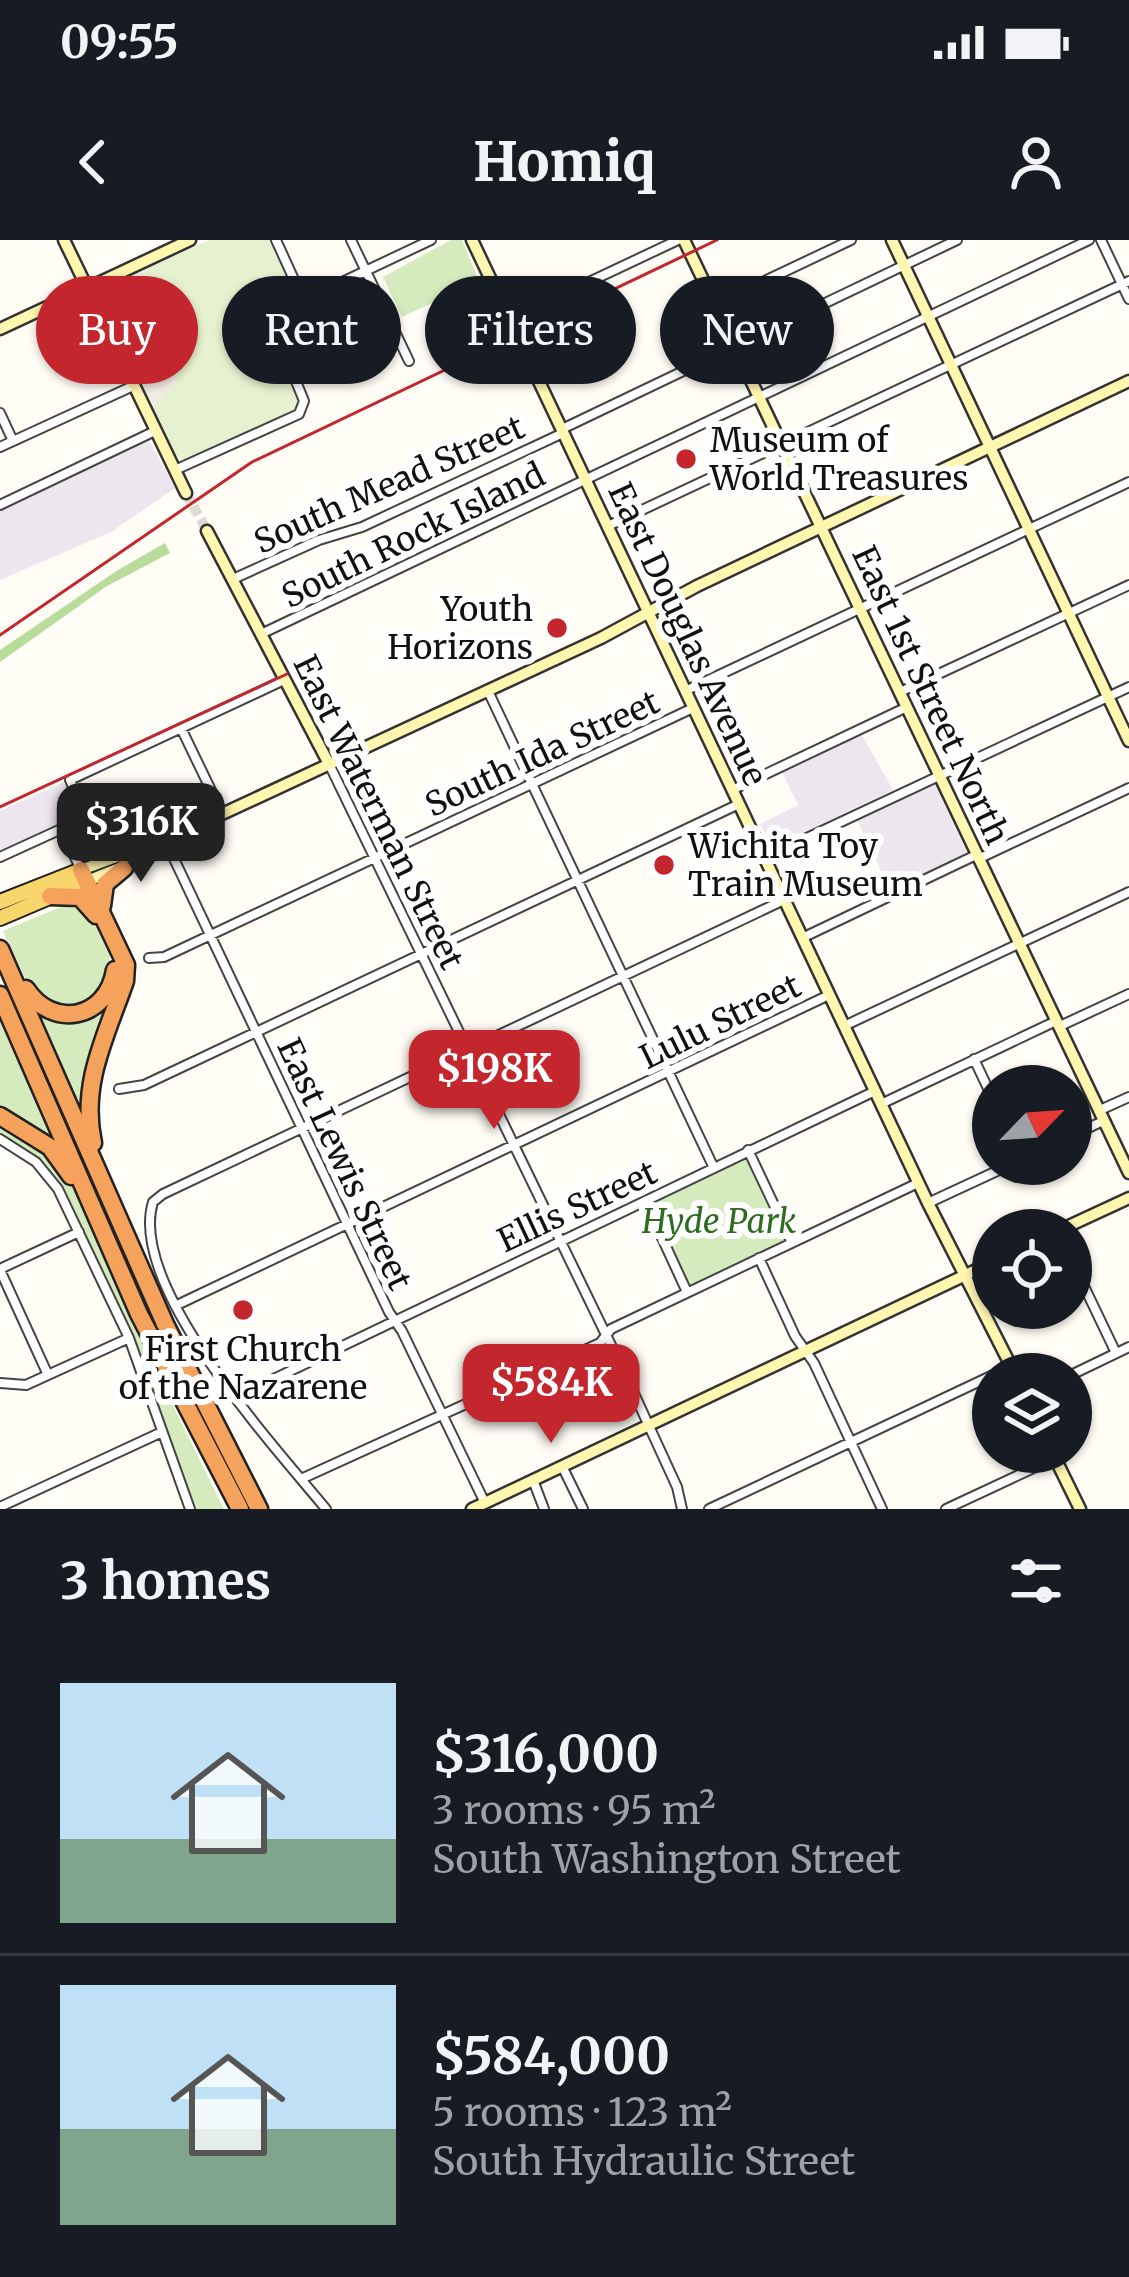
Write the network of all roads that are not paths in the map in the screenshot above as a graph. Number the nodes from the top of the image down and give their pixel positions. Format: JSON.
{"nodes":[{"id":1,"x":64,"y":240,"type":"edge"},
{"id":2,"x":190,"y":240,"type":"edge"},
{"id":3,"x":276,"y":240,"type":"edge"},
{"id":4,"x":351,"y":240,"type":"edge"},
{"id":5,"x":430,"y":240,"type":"edge"},
{"id":6,"x":472,"y":240,"type":"edge"},
{"id":7,"x":681,"y":240,"type":"edge"},
{"id":8,"x":851,"y":240,"type":"edge"},
{"id":9,"x":892,"y":240,"type":"edge"},
{"id":10,"x":957,"y":240,"type":"edge"},
{"id":11,"x":1089,"y":240,"type":"edge"},
{"id":12,"x":1101,"y":240,"type":"edge"},
{"id":13,"x":906,"y":268,"type":"junction"},
{"id":14,"x":365,"y":270,"type":"junction"},
{"id":15,"x":81,"y":276,"type":"edge"},
{"id":16,"x":113,"y":276,"type":"edge"},
{"id":17,"x":293,"y":276,"type":"edge"},
{"id":18,"x":353,"y":276,"type":"edge"},
{"id":19,"x":368,"y":276,"type":"edge"},
{"id":20,"x":604,"y":276,"type":"edge"},
{"id":21,"x":699,"y":276,"type":"edge"},
{"id":22,"x":775,"y":276,"type":"edge"},
{"id":23,"x":1126,"y":283,"type":"edge"},
{"id":24,"x":1129,"y":299,"type":"edge"},
{"id":25,"x":834,"y":302,"type":"edge"},
{"id":26,"x":36,"y":312,"type":"edge"},
{"id":27,"x":929,"y":316,"type":"junction"},
{"id":28,"x":0,"y":329,"type":"edge"},
{"id":29,"x":401,"y":345,"type":"edge"},
{"id":30,"x":409,"y":361,"type":"dead end"},
{"id":31,"x":952,"y":364,"type":"junction"},
{"id":32,"x":1129,"y":381,"type":"edge"},
{"id":33,"x":297,"y":384,"type":"edge"},
{"id":34,"x":660,"y":384,"type":"edge"},
{"id":35,"x":752,"y":384,"type":"edge"},
{"id":36,"x":133,"y":386,"type":"joint"},
{"id":37,"x":758,"y":396,"type":"junction"},
{"id":38,"x":0,"y":413,"type":"edge"},
{"id":39,"x":155,"y":431,"type":"junction"},
{"id":40,"x":563,"y":431,"type":"junction"},
{"id":41,"x":13,"y":441,"type":"junction"},
{"id":42,"x":781,"y":444,"type":"junction"},
{"id":43,"x":991,"y":446,"type":"junction"},
{"id":44,"x":0,"y":448,"type":"edge"},
{"id":45,"x":174,"y":470,"type":"junction"},
{"id":46,"x":585,"y":478,"type":"junction"},
{"id":47,"x":1129,"y":482,"type":"edge"},
{"id":48,"x":186,"y":493,"type":"tunnel mouth"},
{"id":49,"x":0,"y":505,"type":"edge"},
{"id":50,"x":608,"y":526,"type":"junction"},
{"id":51,"x":820,"y":527,"type":"junction"},
{"id":52,"x":1029,"y":530,"type":"junction"},
{"id":53,"x":207,"y":531,"type":"tunnel mouth"},
{"id":54,"x":233,"y":579,"type":"junction"},
{"id":55,"x":1129,"y":585,"type":"edge"},
{"id":56,"x":860,"y":608,"type":"junction"},
{"id":57,"x":648,"y":610,"type":"junction"},
{"id":58,"x":1069,"y":613,"type":"junction"},
{"id":59,"x":261,"y":634,"type":"junction"},
{"id":60,"x":284,"y":680,"type":"junction"},
{"id":61,"x":1129,"y":687,"type":"edge"},
{"id":62,"x":488,"y":691,"type":"junction"},
{"id":63,"x":685,"y":691,"type":"junction"},
{"id":64,"x":900,"y":692,"type":"junction"},
{"id":65,"x":1108,"y":697,"type":"junction"},
{"id":66,"x":907,"y":707,"type":"junction"},
{"id":67,"x":693,"y":708,"type":"junction"},
{"id":68,"x":181,"y":728,"type":"junction"},
{"id":69,"x":1129,"y":741,"type":"edge"},
{"id":70,"x":328,"y":764,"type":"junction"},
{"id":71,"x":938,"y":774,"type":"junction"},
{"id":72,"x":532,"y":784,"type":"junction"},
{"id":73,"x":1129,"y":788,"type":"edge"},
{"id":74,"x":732,"y":790,"type":"junction"},
{"id":75,"x":739,"y":805,"type":"junction"},
{"id":76,"x":222,"y":814,"type":"junction"},
{"id":77,"x":63,"y":831,"type":"junction"},
{"id":78,"x":166,"y":842,"type":"junction"},
{"id":79,"x":0,"y":856,"type":"edge"},
{"id":80,"x":764,"y":857,"type":"junction"},
{"id":81,"x":978,"y":857,"type":"junction"},
{"id":82,"x":373,"y":860,"type":"junction"},
{"id":83,"x":124,"y":868,"type":"junction"},
{"id":84,"x":84,"y":878,"type":"junction"},
{"id":85,"x":578,"y":881,"type":"junction"},
{"id":86,"x":1129,"y":892,"type":"edge"},
{"id":87,"x":50,"y":896,"type":"junction"},
{"id":88,"x":784,"y":900,"type":"junction"},
{"id":89,"x":0,"y":902,"type":"edge"},
{"id":90,"x":96,"y":915,"type":"junction"},
{"id":91,"x":0,"y":918,"type":"edge"},
{"id":92,"x":112,"y":930,"type":"junction"},
{"id":93,"x":211,"y":936,"type":"junction"},
{"id":94,"x":802,"y":938,"type":"junction"},
{"id":95,"x":1019,"y":944,"type":"junction"},
{"id":96,"x":0,"y":949,"type":"edge"},
{"id":97,"x":420,"y":957,"type":"junction"},
{"id":98,"x":149,"y":958,"type":"dead end"},
{"id":99,"x":623,"y":976,"type":"junction"},
{"id":100,"x":1129,"y":994,"type":"edge"},
{"id":101,"x":0,"y":995,"type":"edge"},
{"id":102,"x":830,"y":995,"type":"junction"},
{"id":103,"x":1057,"y":1024,"type":"junction"},
{"id":104,"x":844,"y":1027,"type":"junction"},
{"id":105,"x":256,"y":1034,"type":"junction"},
{"id":106,"x":467,"y":1052,"type":"junction"},
{"id":107,"x":974,"y":1060,"type":"junction"},
{"id":108,"x":976,"y":1065,"type":"edge"},
{"id":109,"x":668,"y":1072,"type":"junction"},
{"id":110,"x":119,"y":1089,"type":"dead end"},
{"id":111,"x":1129,"y":1097,"type":"edge"},
{"id":112,"x":878,"y":1098,"type":"junction"},
{"id":113,"x":0,"y":1116,"type":"edge"},
{"id":114,"x":1101,"y":1116,"type":"junction"},
{"id":115,"x":1092,"y":1122,"type":"edge"},
{"id":116,"x":302,"y":1129,"type":"junction"},
{"id":117,"x":1,"y":1143,"type":"edge"},
{"id":118,"x":514,"y":1147,"type":"junction"},
{"id":119,"x":748,"y":1150,"type":"junction"},
{"id":120,"x":713,"y":1166,"type":"junction"},
{"id":121,"x":1129,"y":1173,"type":"edge"},
{"id":122,"x":918,"y":1183,"type":"junction"},
{"id":123,"x":972,"y":1183,"type":"edge"},
{"id":124,"x":108,"y":1196,"type":"junction"},
{"id":125,"x":1129,"y":1198,"type":"edge"},
{"id":126,"x":645,"y":1202,"type":"junction"},
{"id":127,"x":928,"y":1203,"type":"junction"},
{"id":128,"x":1092,"y":1215,"type":"edge"},
{"id":129,"x":348,"y":1225,"type":"junction"},
{"id":130,"x":79,"y":1232,"type":"junction"},
{"id":131,"x":102,"y":1232,"type":"junction"},
{"id":132,"x":560,"y":1241,"type":"junction"},
{"id":133,"x":792,"y":1243,"type":"junction"},
{"id":134,"x":759,"y":1258,"type":"junction"},
{"id":135,"x":0,"y":1269,"type":"edge"},
{"id":136,"x":972,"y":1272,"type":"edge"},
{"id":137,"x":965,"y":1275,"type":"junction"},
{"id":138,"x":688,"y":1292,"type":"junction"},
{"id":139,"x":1092,"y":1303,"type":"edge"},
{"id":140,"x":177,"y":1305,"type":"junction"},
{"id":141,"x":394,"y":1320,"type":"junction"},
{"id":142,"x":607,"y":1336,"type":"junction"},
{"id":143,"x":129,"y":1338,"type":"junction"},
{"id":144,"x":1129,"y":1347,"type":"edge"},
{"id":145,"x":806,"y":1351,"type":"junction"},
{"id":146,"x":1004,"y":1353,"type":"edge"},
{"id":147,"x":1116,"y":1353,"type":"junction"},
{"id":148,"x":1092,"y":1365,"type":"edge"},
{"id":149,"x":48,"y":1375,"type":"junction"},
{"id":150,"x":0,"y":1383,"type":"edge"},
{"id":151,"x":194,"y":1384,"type":"junction"},
{"id":152,"x":972,"y":1384,"type":"edge"},
{"id":153,"x":236,"y":1397,"type":"junction"},
{"id":154,"x":443,"y":1415,"type":"junction"},
{"id":155,"x":649,"y":1425,"type":"junction"},
{"id":156,"x":162,"y":1432,"type":"junction"},
{"id":157,"x":850,"y":1442,"type":"junction"},
{"id":158,"x":562,"y":1466,"type":"junction"},
{"id":159,"x":1018,"y":1473,"type":"edge"},
{"id":160,"x":1063,"y":1473,"type":"edge"},
{"id":161,"x":301,"y":1478,"type":"junction"},
{"id":162,"x":532,"y":1480,"type":"junction"},
{"id":163,"x":485,"y":1503,"type":"junction"},
{"id":164,"x":0,"y":1507,"type":"edge"},
{"id":165,"x":190,"y":1509,"type":"edge"},
{"id":166,"x":235,"y":1509,"type":"edge"},
{"id":167,"x":259,"y":1509,"type":"edge"},
{"id":168,"x":269,"y":1509,"type":"edge"},
{"id":169,"x":326,"y":1509,"type":"edge"},
{"id":170,"x":472,"y":1509,"type":"edge"},
{"id":171,"x":544,"y":1509,"type":"edge"},
{"id":172,"x":583,"y":1509,"type":"edge"},
{"id":173,"x":682,"y":1509,"type":"edge"},
{"id":174,"x":709,"y":1509,"type":"edge"},
{"id":175,"x":883,"y":1509,"type":"edge"},
{"id":176,"x":946,"y":1509,"type":"edge"},
{"id":177,"x":1080,"y":1509,"type":"edge"}],
"edges":[{"from":1,"to":15,"type":"street"},
{"from":2,"to":16,"type":"street"},
{"from":3,"to":17,"type":"street"},
{"from":4,"to":14,"type":"street"},
{"from":5,"to":14,"type":"street"},
{"from":6,"to":40,"type":"street","name":"East Douglas Avenue"},
{"from":7,"to":20,"type":"street"},
{"from":7,"to":21,"type":"street","name":"East 1st Street North"},
{"from":8,"to":22,"type":"street"},
{"from":9,"to":13,"type":"street"},
{"from":10,"to":13,"type":"street","name":"South Mead Street"},
{"from":11,"to":27,"type":"street","name":"South Rock Island"},
{"from":12,"to":23,"type":"street"},
{"from":13,"to":25,"type":"street","name":"South Mead Street"},
{"from":13,"to":27,"type":"street"},
{"from":14,"to":18,"type":"street"},
{"from":14,"to":19,"type":"street"},
{"from":23,"to":24,"type":"street"},
{"from":23,"to":31,"type":"street"},
{"from":26,"to":28,"type":"street"},
{"from":27,"to":31,"type":"street"},
{"from":27,"to":37,"type":"street","name":"South Rock Island"},
{"from":29,"to":30,"type":"street"},
{"from":31,"to":42,"type":"street"},
{"from":31,"to":43,"type":"street"},
{"from":32,"to":43,"type":"street"},
{"from":33,"to":45,"type":"street"},
{"from":34,"to":40,"type":"street","name":"South Mead Street"},
{"from":35,"to":37,"type":"street","name":"East 1st Street North"},
{"from":36,"to":39,"type":"street"},
{"from":36,"to":41,"type":"street"},
{"from":37,"to":42,"type":"street","name":"East 1st Street North"},
{"from":37,"to":46,"type":"street","name":"South Rock Island"},
{"from":38,"to":41,"type":"street"},
{"from":39,"to":45,"type":"street"},
{"from":39,"to":49,"type":"street"},
{"from":40,"to":46,"type":"street","name":"East Douglas Avenue"},
{"from":40,"to":54,"type":"street","name":"South Mead Street"},
{"from":41,"to":44,"type":"street"},
{"from":42,"to":50,"type":"street"},
{"from":42,"to":51,"type":"street","name":"East 1st Street North"},
{"from":43,"to":51,"type":"street"},
{"from":43,"to":52,"type":"street"},
{"from":45,"to":48,"type":"street"},
{"from":46,"to":50,"type":"street","name":"East Douglas Avenue"},
{"from":46,"to":59,"type":"street","name":"South Rock Island"},
{"from":47,"to":52,"type":"street"},
{"from":50,"to":57,"type":"street","name":"East Douglas Avenue"},
{"from":51,"to":56,"type":"street","name":"East 1st Street North"},
{"from":51,"to":57,"type":"street"},
{"from":52,"to":56,"type":"street"},
{"from":52,"to":58,"type":"street"},
{"from":53,"to":54,"type":"street","name":"East Waterman Street"},
{"from":54,"to":59,"type":"street","name":"East Waterman Street"},
{"from":55,"to":58,"type":"street"},
{"from":56,"to":63,"type":"street"},
{"from":56,"to":64,"type":"street","name":"East 1st Street North"},
{"from":57,"to":62,"type":"street"},
{"from":57,"to":63,"type":"street","name":"East Douglas Avenue"},
{"from":58,"to":64,"type":"street"},
{"from":58,"to":65,"type":"street"},
{"from":59,"to":60,"type":"street","name":"East Waterman Street"},
{"from":60,"to":68,"type":"street"},
{"from":60,"to":70,"type":"street","name":"East Waterman Street"},
{"from":61,"to":65,"type":"street"},
{"from":62,"to":70,"type":"street"},
{"from":62,"to":72,"type":"street"},
{"from":63,"to":67,"type":"street","name":"East Douglas Avenue"},
{"from":64,"to":66,"type":"street","name":"East 1st Street North"},
{"from":65,"to":69,"type":"street"},
{"from":65,"to":71,"type":"street"},
{"from":66,"to":71,"type":"street","name":"East 1st Street North"},
{"from":66,"to":74,"type":"street"},
{"from":67,"to":72,"type":"street","name":"South Ida Street"},
{"from":67,"to":74,"type":"street","name":"East Douglas Avenue"},
{"from":68,"to":76,"type":"street"},
{"from":68,"to":77,"type":"street"},
{"from":70,"to":76,"type":"street"},
{"from":70,"to":82,"type":"street","name":"East Waterman Street"},
{"from":71,"to":80,"type":"street"},
{"from":71,"to":81,"type":"street","name":"East 1st Street North"},
{"from":72,"to":82,"type":"street","name":"South Ida Street"},
{"from":72,"to":85,"type":"street"},
{"from":73,"to":81,"type":"street"},
{"from":74,"to":75,"type":"street","name":"East Douglas Avenue"},
{"from":75,"to":80,"type":"street","name":"East Douglas Avenue"},
{"from":75,"to":85,"type":"street"},
{"from":76,"to":78,"type":"street"},
{"from":77,"to":79,"type":"street"},
{"from":77,"to":84,"type":"street"},
{"from":78,"to":83,"type":"street"},
{"from":78,"to":84,"type":"street"},
{"from":78,"to":93,"type":"street","name":"East Lewis Street"},
{"from":80,"to":88,"type":"street","name":"East Douglas Avenue"},
{"from":81,"to":94,"type":"street"},
{"from":81,"to":95,"type":"street","name":"East 1st Street North"},
{"from":82,"to":93,"type":"street","name":"South Ida Street"},
{"from":82,"to":97,"type":"street","name":"East Waterman Street"},
{"from":83,"to":84,"type":"street"},
{"from":83,"to":92,"type":"highway"},
{"from":84,"to":87,"type":"main road"},
{"from":84,"to":89,"type":"main road"},
{"from":84,"to":90,"type":"highway"},
{"from":84,"to":92,"type":"highway"},
{"from":85,"to":97,"type":"street"},
{"from":85,"to":99,"type":"street"},
{"from":86,"to":95,"type":"street"},
{"from":87,"to":90,"type":"highway"},
{"from":87,"to":91,"type":"main road"},
{"from":88,"to":94,"type":"street","name":"East Douglas Avenue"},
{"from":88,"to":99,"type":"street"},
{"from":90,"to":96,"type":"highway"},
{"from":92,"to":124,"type":"highway"},
{"from":93,"to":98,"type":"street","name":"South Ida Street"},
{"from":93,"to":105,"type":"street","name":"East Lewis Street"},
{"from":94,"to":102,"type":"street","name":"East Douglas Avenue"},
{"from":95,"to":103,"type":"street","name":"East 1st Street North"},
{"from":95,"to":104,"type":"street"},
{"from":96,"to":124,"type":"highway"},
{"from":97,"to":105,"type":"street"},
{"from":97,"to":106,"type":"street","name":"East Waterman Street"},
{"from":99,"to":106,"type":"street"},
{"from":99,"to":109,"type":"street"},
{"from":100,"to":103,"type":"street","name":"Ellis Street"},
{"from":101,"to":131,"type":"highway"},
{"from":102,"to":104,"type":"street","name":"East Douglas Avenue"},
{"from":102,"to":109,"type":"street","name":"Lulu Street"},
{"from":103,"to":107,"type":"street","name":"Ellis Street"},
{"from":103,"to":114,"type":"street","name":"East 1st Street North"},
{"from":104,"to":112,"type":"street","name":"East Douglas Avenue"},
{"from":105,"to":110,"type":"street"},
{"from":105,"to":116,"type":"street","name":"East Lewis Street"},
{"from":106,"to":116,"type":"street"},
{"from":106,"to":118,"type":"street","name":"East Waterman Street"},
{"from":107,"to":108,"type":"street"},
{"from":107,"to":112,"type":"street","name":"Ellis Street"},
{"from":109,"to":118,"type":"street","name":"Lulu Street"},
{"from":109,"to":120,"type":"street"},
{"from":111,"to":114,"type":"street"},
{"from":112,"to":119,"type":"street","name":"Ellis Street"},
{"from":112,"to":122,"type":"street","name":"East Douglas Avenue"},
{"from":113,"to":131,"type":"highway"},
{"from":114,"to":115,"type":"street"},
{"from":114,"to":121,"type":"street","name":"East 1st Street North"},
{"from":116,"to":129,"type":"street","name":"East Lewis Street"},
{"from":116,"to":140,"type":"street"},
{"from":117,"to":130,"type":"street"},
{"from":118,"to":129,"type":"street","name":"Lulu Street"},
{"from":118,"to":132,"type":"street","name":"East Waterman Street"},
{"from":119,"to":120,"type":"street","name":"Ellis Street"},
{"from":119,"to":133,"type":"street"},
{"from":120,"to":126,"type":"street","name":"Ellis Street"},
{"from":122,"to":127,"type":"street","name":"East Douglas Avenue"},
{"from":122,"to":133,"type":"street"},
{"from":123,"to":127,"type":"street"},
{"from":124,"to":151,"type":"highway"},
{"from":125,"to":128,"type":"street"},
{"from":126,"to":132,"type":"street","name":"Ellis Street"},
{"from":126,"to":138,"type":"street"},
{"from":127,"to":137,"type":"street","name":"East Douglas Avenue"},
{"from":129,"to":140,"type":"street","name":"Lulu Street"},
{"from":129,"to":141,"type":"street","name":"East Lewis Street"},
{"from":130,"to":135,"type":"street"},
{"from":130,"to":143,"type":"street"},
{"from":131,"to":166,"type":"highway"},
{"from":132,"to":141,"type":"street","name":"Ellis Street"},
{"from":132,"to":142,"type":"street","name":"East Waterman Street"},
{"from":133,"to":134,"type":"street"},
{"from":134,"to":138,"type":"street"},
{"from":134,"to":145,"type":"street"},
{"from":135,"to":149,"type":"street"},
{"from":136,"to":137,"type":"street"},
{"from":137,"to":145,"type":"street"},
{"from":137,"to":146,"type":"street","name":"East Douglas Avenue"},
{"from":138,"to":142,"type":"street"},
{"from":139,"to":147,"type":"street"},
{"from":140,"to":153,"type":"street"},
{"from":141,"to":153,"type":"street","name":"Ellis Street"},
{"from":141,"to":154,"type":"street","name":"East Lewis Street"},
{"from":142,"to":154,"type":"street"},
{"from":142,"to":155,"type":"street","name":"East Waterman Street"},
{"from":143,"to":149,"type":"street"},
{"from":143,"to":156,"type":"street"},
{"from":144,"to":147,"type":"street"},
{"from":145,"to":155,"type":"street"},
{"from":145,"to":157,"type":"street"},
{"from":147,"to":148,"type":"street"},
{"from":149,"to":150,"type":"street"},
{"from":151,"to":167,"type":"highway"},
{"from":151,"to":168,"type":"highway"},
{"from":152,"to":157,"type":"street"},
{"from":153,"to":161,"type":"street"},
{"from":154,"to":161,"type":"street"},
{"from":154,"to":163,"type":"street","name":"East Lewis Street"},
{"from":155,"to":158,"type":"street"},
{"from":155,"to":173,"type":"street","name":"East Waterman Street"},
{"from":156,"to":164,"type":"street"},
{"from":156,"to":165,"type":"street"},
{"from":157,"to":174,"type":"street"},
{"from":157,"to":175,"type":"street"},
{"from":158,"to":162,"type":"street"},
{"from":158,"to":172,"type":"street"},
{"from":159,"to":176,"type":"street"},
{"from":160,"to":177,"type":"street"},
{"from":161,"to":169,"type":"street"},
{"from":162,"to":163,"type":"street"},
{"from":162,"to":171,"type":"street"},
{"from":163,"to":170,"type":"street"}]}
